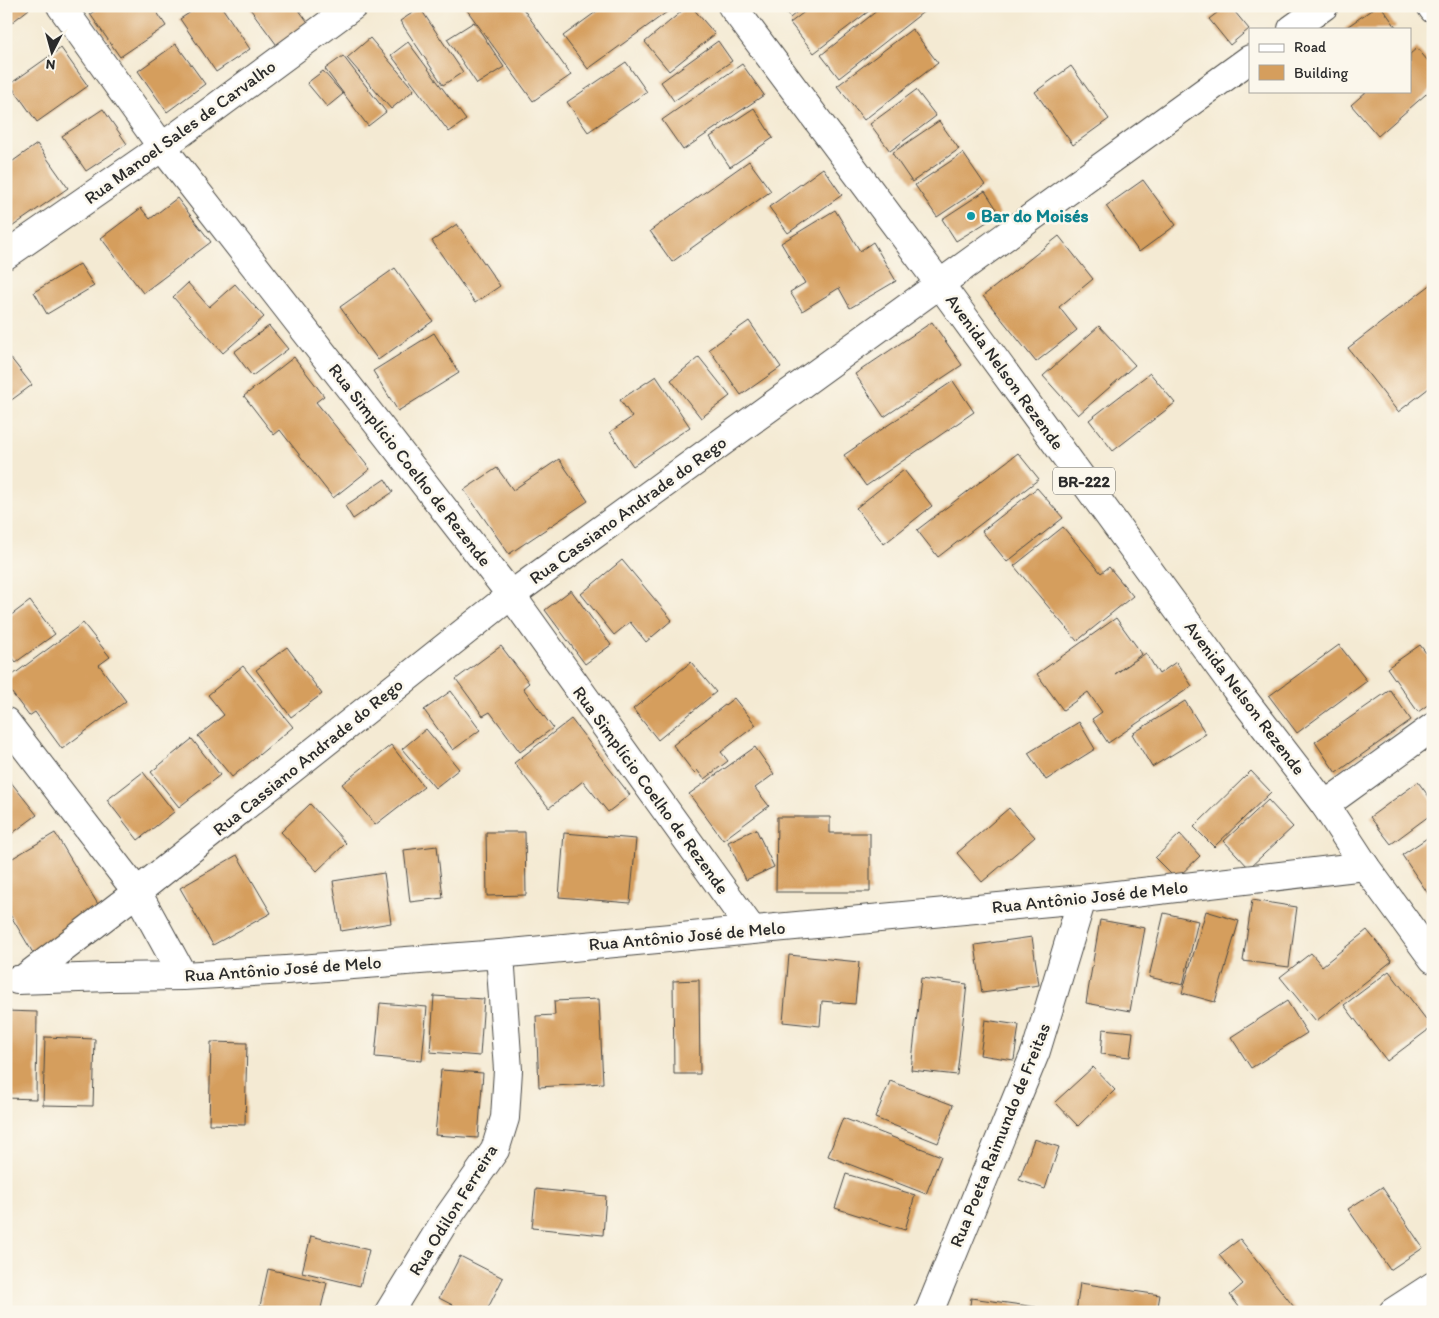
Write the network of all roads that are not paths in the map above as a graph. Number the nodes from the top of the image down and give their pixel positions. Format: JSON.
{"nodes":[{"id":1,"x":61,"y":6,"type":"edge"},
{"id":2,"x":353,"y":6,"type":"edge"},
{"id":3,"x":732,"y":6,"type":"edge"},
{"id":4,"x":1324,"y":6,"type":"edge"},
{"id":5,"x":1293,"y":28,"type":"edge"},
{"id":6,"x":1249,"y":60,"type":"edge"},
{"id":7,"x":162,"y":147,"type":"junction"},
{"id":8,"x":6,"y":255,"type":"edge"},
{"id":9,"x":939,"y":283,"type":"junction"},
{"id":10,"x":511,"y":595,"type":"junction"},
{"id":11,"x":6,"y":722,"type":"edge"},
{"id":12,"x":1433,"y":727,"type":"edge"},
{"id":13,"x":1325,"y":805,"type":"junction"},
{"id":14,"x":1365,"y":866,"type":"junction"},
{"id":15,"x":137,"y":892,"type":"junction"},
{"id":16,"x":1082,"y":899,"type":"junction"},
{"id":17,"x":752,"y":930,"type":"junction"},
{"id":18,"x":500,"y":954,"type":"junction"},
{"id":19,"x":1433,"y":959,"type":"edge"},
{"id":20,"x":183,"y":976,"type":"junction"},
{"id":21,"x":14,"y":980,"type":"edge"},
{"id":22,"x":1433,"y":1286,"type":"edge"},
{"id":23,"x":389,"y":1312,"type":"edge"},
{"id":24,"x":929,"y":1312,"type":"edge"},
{"id":25,"x":1393,"y":1312,"type":"edge"}],
"edges":[{"from":1,"to":7,"type":"street","name":"Rua Simplício Coelho de Rezende"},
{"from":2,"to":7,"type":"street","name":"Rua Manoel Sales de Carvalho"},
{"from":3,"to":9,"type":"street","name":"Avenida Nelson Rezende","number":"BR-222"},
{"from":4,"to":5,"type":"street"},
{"from":6,"to":9,"type":"street","name":"Rua Cassiano Andrade do Rego"},
{"from":7,"to":8,"type":"street","name":"Rua Manoel Sales de Carvalho"},
{"from":7,"to":10,"type":"street","name":"Rua Simplício Coelho de Rezende"},
{"from":9,"to":10,"type":"street","name":"Rua Cassiano Andrade do Rego"},
{"from":9,"to":13,"type":"street","name":"Avenida Nelson Rezende","number":"BR-222"},
{"from":10,"to":15,"type":"street","name":"Rua Cassiano Andrade do Rego"},
{"from":10,"to":17,"type":"street","name":"Rua Simplício Coelho de Rezende"},
{"from":11,"to":15,"type":"street"},
{"from":12,"to":13,"type":"street"},
{"from":13,"to":14,"type":"street","name":"Avenida Nelson Rezende","number":"BR-222"},
{"from":14,"to":16,"type":"street","name":"Rua Antônio José de Melo"},
{"from":14,"to":19,"type":"street","name":"Avenida Nelson Rezende","number":"BR-222"},
{"from":15,"to":20,"type":"street"},
{"from":15,"to":21,"type":"street","name":"Rua Cassiano Andrade do Rego"},
{"from":16,"to":17,"type":"street","name":"Rua Antônio José de Melo"},
{"from":16,"to":24,"type":"street","name":"Rua Poeta Raimundo de Freitas"},
{"from":17,"to":18,"type":"street","name":"Rua Antônio José de Melo"},
{"from":18,"to":20,"type":"street","name":"Rua Antônio José de Melo"},
{"from":18,"to":23,"type":"street","name":"Rua Odilon Ferreira"},
{"from":20,"to":21,"type":"street","name":"Rua Antônio José de Melo"},
{"from":22,"to":25,"type":"street"}]}
